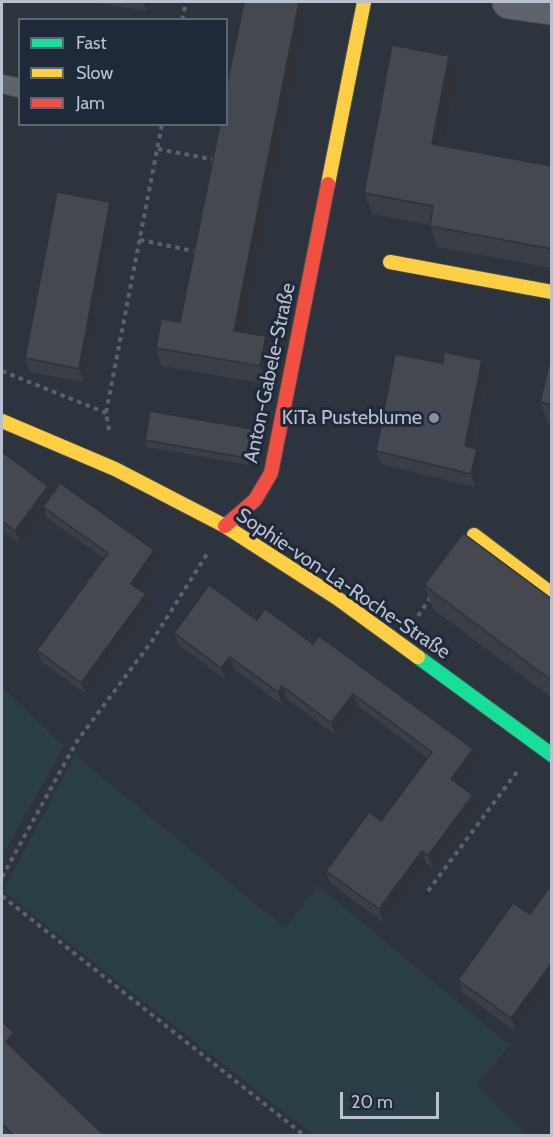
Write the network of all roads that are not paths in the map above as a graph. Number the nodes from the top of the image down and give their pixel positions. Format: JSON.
{"nodes":[{"id":1,"x":364,"y":2,"type":"edge"},
{"id":2,"x":509,"y":2,"type":"edge"},
{"id":3,"x":552,"y":8,"type":"edge"},
{"id":4,"x":2,"y":84,"type":"edge"},
{"id":5,"x":18,"y":88,"type":"edge"},
{"id":6,"x":390,"y":262,"type":"dead end"},
{"id":7,"x":552,"y":292,"type":"edge"},
{"id":8,"x":2,"y":421,"type":"edge"},
{"id":9,"x":225,"y":526,"type":"junction"},
{"id":10,"x":474,"y":535,"type":"dead end"},
{"id":11,"x":552,"y":594,"type":"edge"},
{"id":12,"x":552,"y":755,"type":"edge"}],
"edges":[{"from":1,"to":9,"type":"street","name":"Anton-Gabele-Straße"},
{"from":2,"to":3,"type":"street"},
{"from":4,"to":5,"type":"lane"},
{"from":6,"to":7,"type":"street"},
{"from":8,"to":9,"type":"street","name":"Sophie-von-La-Roche-Straße"},
{"from":9,"to":12,"type":"street","name":"Sophie-von-La-Roche-Straße"},
{"from":10,"to":11,"type":"street"}]}
